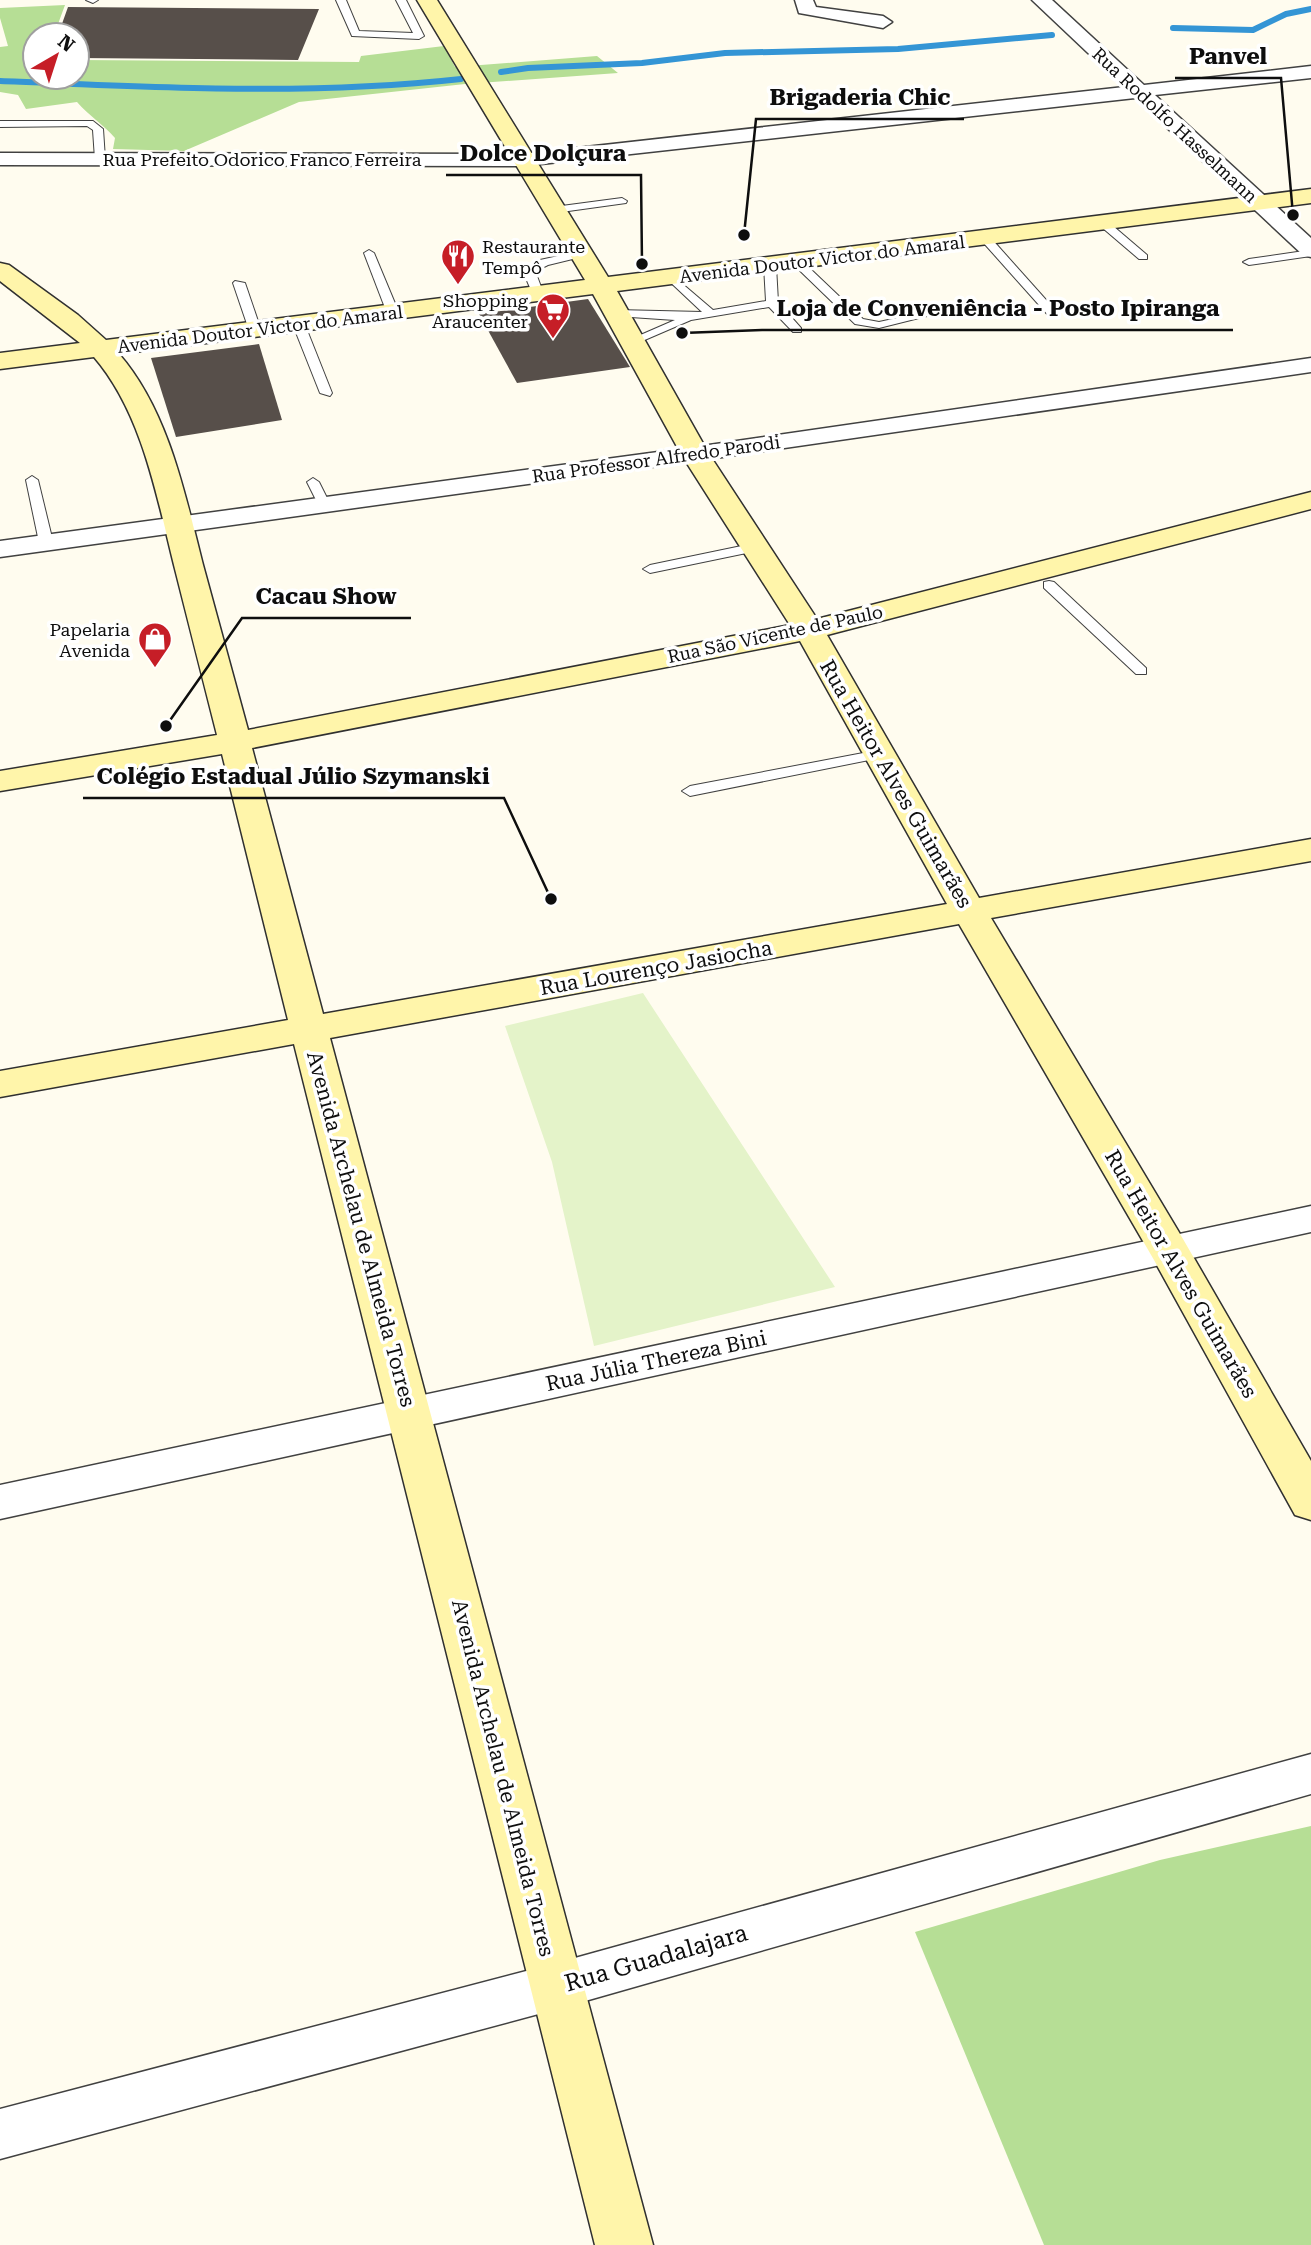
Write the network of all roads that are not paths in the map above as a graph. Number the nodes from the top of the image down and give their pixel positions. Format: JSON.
{"nodes":[{"id":1,"x":341,"y":0,"type":"edge"},
{"id":2,"x":401,"y":0,"type":"edge"},
{"id":3,"x":427,"y":0,"type":"edge"},
{"id":4,"x":804,"y":0,"type":"edge"},
{"id":5,"x":1041,"y":0,"type":"edge"},
{"id":6,"x":883,"y":22,"type":"dead end"},
{"id":7,"x":1311,"y":72,"type":"edge"},
{"id":8,"x":1138,"y":92,"type":"junction"},
{"id":9,"x":0,"y":124,"type":"edge"},
{"id":10,"x":0,"y":159,"type":"edge"},
{"id":11,"x":100,"y":159,"type":"junction"},
{"id":12,"x":523,"y":160,"type":"junction"},
{"id":13,"x":1311,"y":196,"type":"edge"},
{"id":14,"x":622,"y":201,"type":"dead end"},
{"id":15,"x":1258,"y":202,"type":"junction"},
{"id":16,"x":554,"y":209,"type":"junction"},
{"id":17,"x":1102,"y":222,"type":"junction"},
{"id":18,"x":985,"y":237,"type":"junction"},
{"id":19,"x":1311,"y":251,"type":"edge"},
{"id":20,"x":369,"y":253,"type":"dead end"},
{"id":21,"x":582,"y":254,"type":"junction"},
{"id":22,"x":1143,"y":257,"type":"dead end"},
{"id":23,"x":797,"y":262,"type":"junction"},
{"id":24,"x":1249,"y":262,"type":"dead end"},
{"id":25,"x":770,"y":265,"type":"junction"},
{"id":26,"x":0,"y":270,"type":"edge"},
{"id":27,"x":672,"y":278,"type":"junction"},
{"id":28,"x":239,"y":283,"type":"dead end"},
{"id":29,"x":538,"y":295,"type":"junction"},
{"id":30,"x":609,"y":300,"type":"junction"},
{"id":31,"x":772,"y":303,"type":"junction"},
{"id":32,"x":393,"y":313,"type":"junction"},
{"id":33,"x":1052,"y":313,"type":"dead end"},
{"id":34,"x":711,"y":314,"type":"junction"},
{"id":35,"x":925,"y":316,"type":"dead end"},
{"id":36,"x":689,"y":317,"type":"junction"},
{"id":37,"x":299,"y":325,"type":"junction"},
{"id":38,"x":255,"y":330,"type":"junction"},
{"id":39,"x":797,"y":330,"type":"dead end"},
{"id":40,"x":633,"y":342,"type":"junction"},
{"id":41,"x":101,"y":349,"type":"junction"},
{"id":42,"x":0,"y":361,"type":"edge"},
{"id":43,"x":1311,"y":365,"type":"edge"},
{"id":44,"x":326,"y":394,"type":"dead end"},
{"id":45,"x":695,"y":454,"type":"junction"},
{"id":46,"x":32,"y":480,"type":"dead end"},
{"id":47,"x":1311,"y":500,"type":"edge"},
{"id":48,"x":1311,"y":517,"type":"edge"},
{"id":49,"x":178,"y":523,"type":"junction"},
{"id":50,"x":46,"y":542,"type":"junction"},
{"id":51,"x":756,"y":547,"type":"junction"},
{"id":52,"x":0,"y":549,"type":"edge"},
{"id":53,"x":650,"y":569,"type":"dead end"},
{"id":54,"x":1049,"y":585,"type":"junction"},
{"id":55,"x":813,"y":638,"type":"junction"},
{"id":56,"x":1142,"y":671,"type":"dead end"},
{"id":57,"x":236,"y":751,"type":"junction"},
{"id":58,"x":879,"y":754,"type":"junction"},
{"id":59,"x":0,"y":781,"type":"edge"},
{"id":60,"x":690,"y":791,"type":"dead end"},
{"id":61,"x":0,"y":797,"type":"edge"},
{"id":62,"x":1311,"y":850,"type":"edge"},
{"id":63,"x":970,"y":913,"type":"junction"},
{"id":64,"x":310,"y":1029,"type":"junction"},
{"id":65,"x":0,"y":1084,"type":"edge"},
{"id":66,"x":1311,"y":1219,"type":"edge"},
{"id":67,"x":1169,"y":1250,"type":"junction"},
{"id":68,"x":409,"y":1414,"type":"junction"},
{"id":69,"x":0,"y":1502,"type":"edge"},
{"id":70,"x":1311,"y":1502,"type":"edge"},
{"id":71,"x":1311,"y":1774,"type":"edge"},
{"id":72,"x":557,"y":1986,"type":"junction"},
{"id":73,"x":0,"y":2134,"type":"edge"},
{"id":74,"x":624,"y":2245,"type":"edge"}],
"edges":[{"from":1,"to":2,"type":"lane"},
{"from":3,"to":12,"type":"street","name":"Rua Heitor Alves Guimarães"},
{"from":4,"to":6,"type":"street"},
{"from":5,"to":8,"type":"street","name":"Rua Rodolfo Hasselmann"},
{"from":7,"to":8,"type":"street","name":"Rua Prefeito Odorico Franco Ferreira"},
{"from":8,"to":12,"type":"street","name":"Rua Prefeito Odorico Franco Ferreira"},
{"from":8,"to":15,"type":"street","name":"Rua Rodolfo Hasselmann"},
{"from":9,"to":11,"type":"lane"},
{"from":10,"to":11,"type":"street","name":"Rua Prefeito Odorico Franco Ferreira"},
{"from":11,"to":12,"type":"street","name":"Rua Prefeito Odorico Franco Ferreira"},
{"from":12,"to":16,"type":"street","name":"Rua Heitor Alves Guimarães"},
{"from":13,"to":15,"type":"street","name":"Avenida Doutor Victor do Amaral"},
{"from":14,"to":16,"type":"lane"},
{"from":15,"to":17,"type":"street","name":"Avenida Doutor Victor do Amaral"},
{"from":15,"to":19,"type":"street","name":"Rua Rodolfo Hasselmann"},
{"from":16,"to":21,"type":"street","name":"Rua Heitor Alves Guimarães"},
{"from":17,"to":18,"type":"street","name":"Avenida Doutor Victor do Amaral"},
{"from":17,"to":22,"type":"lane"},
{"from":18,"to":23,"type":"street","name":"Avenida Doutor Victor do Amaral"},
{"from":18,"to":33,"type":"lane"},
{"from":19,"to":24,"type":"lane"},
{"from":20,"to":32,"type":"lane"},
{"from":21,"to":29,"type":"lane"},
{"from":21,"to":30,"type":"street","name":"Rua Heitor Alves Guimarães"},
{"from":23,"to":25,"type":"street","name":"Avenida Doutor Victor do Amaral"},
{"from":23,"to":35,"type":"lane"},
{"from":25,"to":27,"type":"street","name":"Avenida Doutor Victor do Amaral"},
{"from":25,"to":31,"type":"lane"},
{"from":26,"to":41,"type":"street","name":"Avenida Archelau de Almeida Torres"},
{"from":27,"to":30,"type":"street","name":"Avenida Doutor Victor do Amaral"},
{"from":27,"to":34,"type":"lane"},
{"from":28,"to":38,"type":"lane"},
{"from":29,"to":30,"type":"street","name":"Avenida Doutor Victor do Amaral"},
{"from":29,"to":32,"type":"street","name":"Avenida Doutor Victor do Amaral"},
{"from":30,"to":36,"type":"lane"},
{"from":30,"to":40,"type":"street","name":"Rua Heitor Alves Guimarães"},
{"from":31,"to":34,"type":"lane"},
{"from":31,"to":39,"type":"lane"},
{"from":32,"to":37,"type":"street","name":"Avenida Doutor Victor do Amaral"},
{"from":34,"to":36,"type":"lane"},
{"from":36,"to":40,"type":"lane"},
{"from":37,"to":38,"type":"street","name":"Avenida Doutor Victor do Amaral"},
{"from":37,"to":44,"type":"lane"},
{"from":38,"to":41,"type":"street","name":"Avenida Doutor Victor do Amaral"},
{"from":40,"to":45,"type":"street","name":"Rua Heitor Alves Guimarães"},
{"from":41,"to":42,"type":"street","name":"Avenida Doutor Victor do Amaral"},
{"from":41,"to":49,"type":"street","name":"Avenida Archelau de Almeida Torres"},
{"from":43,"to":45,"type":"street","name":"Rua Professor Alfredo Parodi"},
{"from":45,"to":49,"type":"street","name":"Rua Professor Alfredo Parodi"},
{"from":45,"to":51,"type":"street","name":"Rua Heitor Alves Guimarães"},
{"from":46,"to":50,"type":"lane"},
{"from":47,"to":55,"type":"street","name":"Rua São Vicente de Paulo"},
{"from":48,"to":54,"type":"street","name":"Rua São Vicente de Paulo"},
{"from":49,"to":50,"type":"street","name":"Rua Professor Alfredo Parodi"},
{"from":49,"to":57,"type":"street","name":"Avenida Archelau de Almeida Torres"},
{"from":50,"to":52,"type":"street","name":"Rua Professor Alfredo Parodi"},
{"from":51,"to":53,"type":"lane"},
{"from":51,"to":55,"type":"street","name":"Rua Heitor Alves Guimarães"},
{"from":54,"to":55,"type":"street","name":"Rua São Vicente de Paulo"},
{"from":54,"to":56,"type":"lane"},
{"from":55,"to":57,"type":"street","name":"Rua São Vicente de Paulo"},
{"from":55,"to":58,"type":"street","name":"Rua Heitor Alves Guimarães"},
{"from":57,"to":59,"type":"street"},
{"from":57,"to":61,"type":"street"},
{"from":57,"to":64,"type":"street","name":"Avenida Archelau de Almeida Torres"},
{"from":58,"to":60,"type":"lane"},
{"from":58,"to":63,"type":"street","name":"Rua Heitor Alves Guimarães"},
{"from":62,"to":63,"type":"street","name":"Rua Lourenço Jasiocha"},
{"from":63,"to":64,"type":"street","name":"Rua Lourenço Jasiocha"},
{"from":63,"to":67,"type":"street","name":"Rua Heitor Alves Guimarães"},
{"from":64,"to":65,"type":"street","name":"Rua Lourenço Jasiocha"},
{"from":64,"to":68,"type":"street","name":"Avenida Archelau de Almeida Torres"},
{"from":66,"to":67,"type":"street","name":"Rua Júlia Thereza Bini"},
{"from":67,"to":68,"type":"street","name":"Rua Júlia Thereza Bini"},
{"from":67,"to":70,"type":"street","name":"Rua Heitor Alves Guimarães"},
{"from":68,"to":69,"type":"street","name":"Rua Júlia Thereza Bini"},
{"from":68,"to":72,"type":"street","name":"Avenida Archelau de Almeida Torres"},
{"from":71,"to":72,"type":"street","name":"Rua Guadalajara"},
{"from":72,"to":73,"type":"street","name":"Rua Guadalajara"},
{"from":72,"to":74,"type":"street","name":"Avenida Archelau de Almeida Torres"}]}
